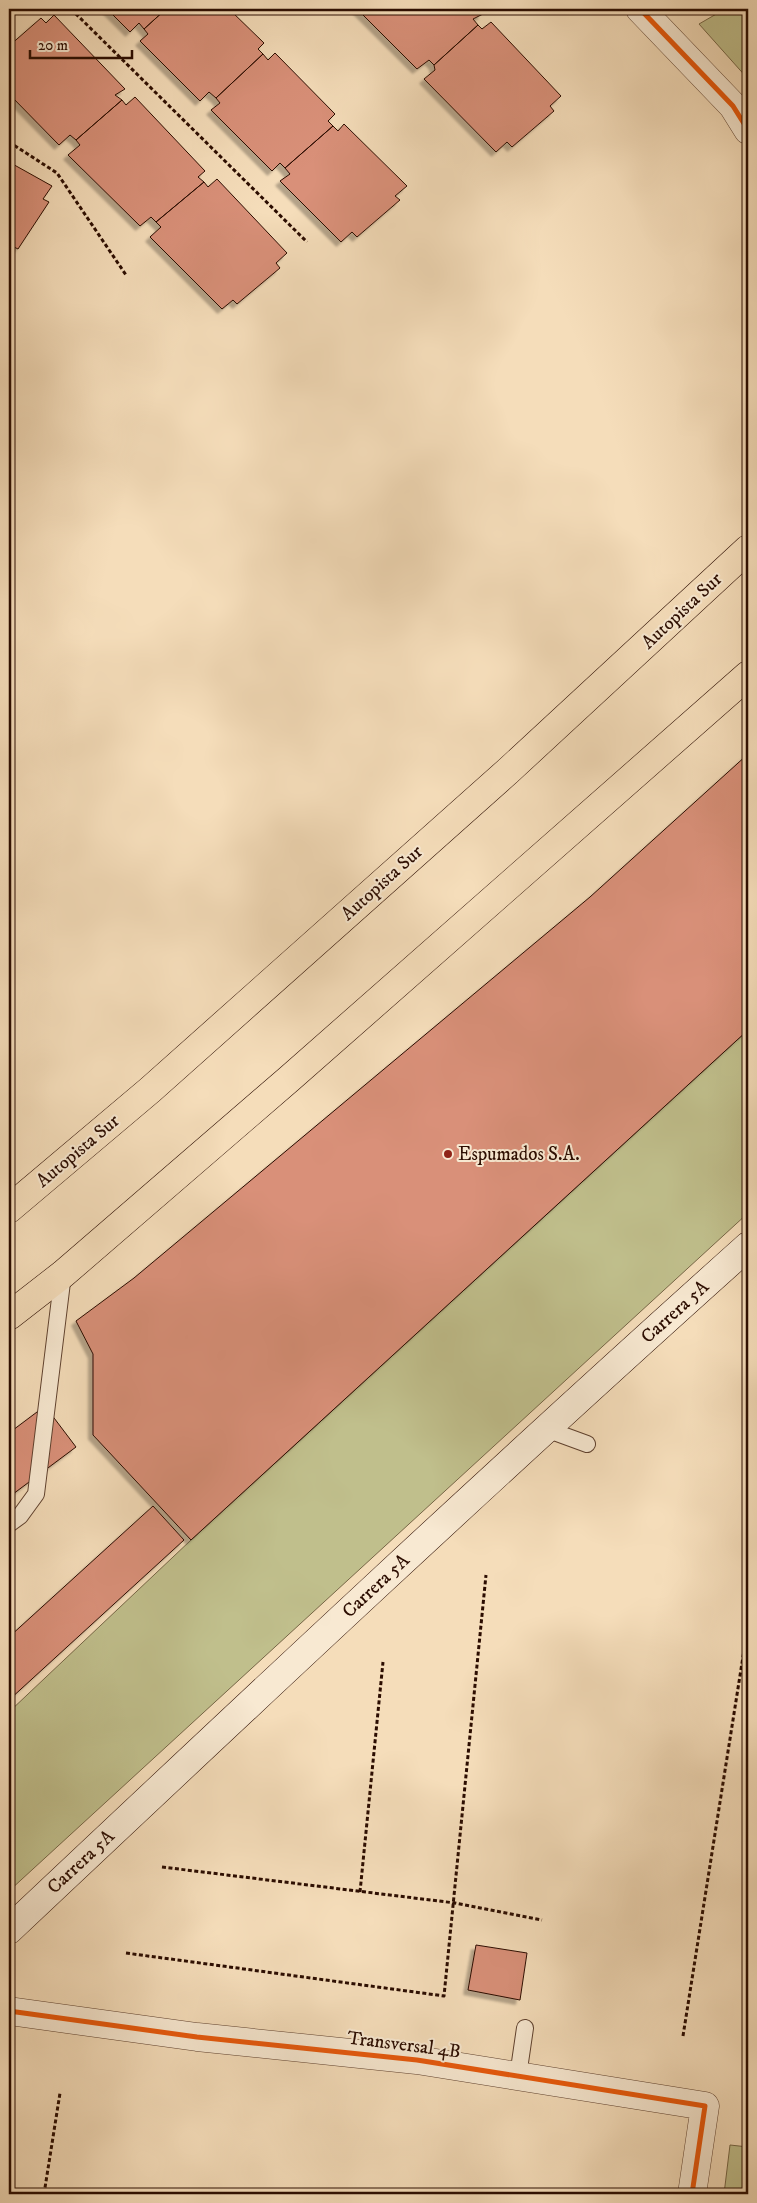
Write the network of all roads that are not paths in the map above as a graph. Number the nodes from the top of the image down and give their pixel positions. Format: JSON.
{"nodes":[{"id":1,"x":640,"y":9,"type":"edge"},
{"id":2,"x":748,"y":130,"type":"edge"},
{"id":3,"x":748,"y":549,"type":"edge"},
{"id":4,"x":748,"y":675,"type":"edge"},
{"id":5,"x":9,"y":1209,"type":"edge"},
{"id":6,"x":748,"y":1246,"type":"edge"},
{"id":7,"x":64,"y":1274,"type":"junction"},
{"id":8,"x":9,"y":1316,"type":"edge"},
{"id":9,"x":546,"y":1429,"type":"junction"},
{"id":10,"x":587,"y":1444,"type":"dead end"},
{"id":11,"x":9,"y":1524,"type":"edge"},
{"id":12,"x":9,"y":1930,"type":"edge"},
{"id":13,"x":9,"y":2010,"type":"edge"},
{"id":14,"x":526,"y":2028,"type":"dead end"},
{"id":15,"x":518,"y":2076,"type":"junction"},
{"id":16,"x":692,"y":2194,"type":"edge"}],
"edges":[{"from":1,"to":2,"type":"main road"},
{"from":3,"to":5,"type":"highway","name":"Autopista Sur"},
{"from":4,"to":7,"type":"highway"},
{"from":6,"to":9,"type":"main road","name":"Carrera 5A"},
{"from":7,"to":8,"type":"highway"},
{"from":7,"to":11,"type":"lane"},
{"from":9,"to":10,"type":"lane"},
{"from":9,"to":12,"type":"main road","name":"Carrera 5A"},
{"from":13,"to":15,"type":"main road","name":"Transversal 4B"},
{"from":14,"to":15,"type":"lane"},
{"from":15,"to":16,"type":"main road","name":"Transversal 4B"}]}
